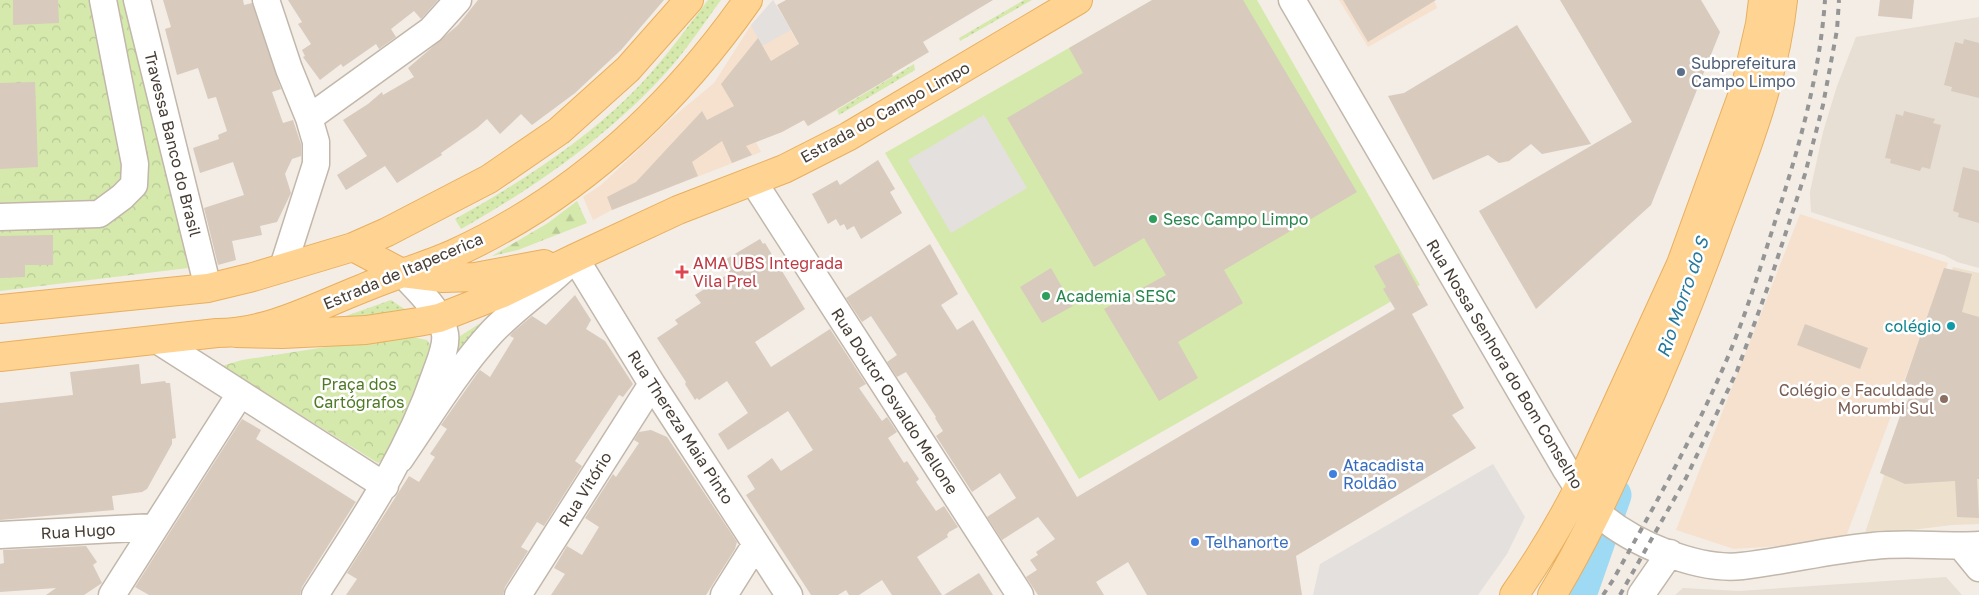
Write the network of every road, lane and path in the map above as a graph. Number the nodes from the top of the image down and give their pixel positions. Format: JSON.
{"nodes":[{"id":1,"x":103,"y":0,"type":"edge"},
{"id":2,"x":137,"y":0,"type":"edge"},
{"id":3,"x":266,"y":0,"type":"edge"},
{"id":4,"x":458,"y":0,"type":"edge"},
{"id":5,"x":689,"y":0,"type":"edge"},
{"id":6,"x":748,"y":0,"type":"edge"},
{"id":7,"x":1078,"y":0,"type":"edge"},
{"id":8,"x":1292,"y":0,"type":"edge"},
{"id":9,"x":1763,"y":0,"type":"edge"},
{"id":10,"x":1783,"y":0,"type":"edge"},
{"id":11,"x":309,"y":118,"type":"junction"},
{"id":12,"x":753,"y":181,"type":"junction"},
{"id":13,"x":0,"y":217,"type":"edge"},
{"id":14,"x":353,"y":247,"type":"junction"},
{"id":15,"x":575,"y":258,"type":"junction"},
{"id":16,"x":283,"y":267,"type":"junction"},
{"id":17,"x":402,"y":273,"type":"junction"},
{"id":18,"x":208,"y":288,"type":"junction"},
{"id":19,"x":0,"y":309,"type":"edge"},
{"id":20,"x":439,"y":318,"type":"junction"},
{"id":21,"x":236,"y":333,"type":"junction"},
{"id":22,"x":158,"y":340,"type":"junction"},
{"id":23,"x":0,"y":357,"type":"edge"},
{"id":24,"x":652,"y":384,"type":"junction"},
{"id":25,"x":240,"y":394,"type":"junction"},
{"id":26,"x":400,"y":459,"type":"junction"},
{"id":27,"x":385,"y":486,"type":"junction"},
{"id":28,"x":1578,"y":489,"type":"junction"},
{"id":29,"x":1598,"y":512,"type":"junction"},
{"id":30,"x":155,"y":527,"type":"junction"},
{"id":31,"x":0,"y":535,"type":"edge"},
{"id":32,"x":756,"y":544,"type":"junction"},
{"id":33,"x":1970,"y":545,"type":"edge"},
{"id":34,"x":1670,"y":553,"type":"junction"},
{"id":35,"x":1979,"y":568,"type":"edge"},
{"id":36,"x":112,"y":595,"type":"edge"},
{"id":37,"x":315,"y":595,"type":"edge"},
{"id":38,"x":518,"y":595,"type":"edge"},
{"id":39,"x":724,"y":595,"type":"edge"},
{"id":40,"x":789,"y":595,"type":"edge"},
{"id":41,"x":1020,"y":595,"type":"edge"},
{"id":42,"x":1514,"y":595,"type":"edge"},
{"id":43,"x":1552,"y":595,"type":"edge"},
{"id":44,"x":1641,"y":595,"type":"edge"}],
"edges":[{"from":1,"to":13,"type":"street"},
{"from":2,"to":18,"type":"street","name":"Travessa Banco do Brasil"},
{"from":3,"to":11,"type":"street"},
{"from":4,"to":11,"type":"street"},
{"from":5,"to":14,"type":"main road"},
{"from":6,"to":17,"type":"main road","name":"Estrada de Itapecerica"},
{"from":7,"to":12,"type":"main road","name":"Estrada do Campo Limpo"},
{"from":8,"to":28,"type":"street","name":"Rua Nossa Senhora do Bom Conselho"},
{"from":9,"to":28,"type":"main road"},
{"from":10,"to":29,"type":"main road"},
{"from":11,"to":16,"type":"street"},
{"from":12,"to":15,"type":"main road","name":"Estrada do Campo Limpo"},
{"from":12,"to":41,"type":"street","name":"Rua Doutor Osvaldo Mellone"},
{"from":14,"to":16,"type":"main road"},
{"from":14,"to":17,"type":"main road","name":"Estrada do Campo Limpo"},
{"from":15,"to":17,"type":"main road","name":"Estrada do Campo Limpo"},
{"from":15,"to":20,"type":"main road","name":"Estrada do Campo Limpo"},
{"from":15,"to":24,"type":"street","name":"Rua Thereza Maia Pinto"},
{"from":15,"to":26,"type":"street"},
{"from":16,"to":18,"type":"main road"},
{"from":17,"to":20,"type":"street"},
{"from":17,"to":21,"type":"main road","name":"Estrada de Itapecerica"},
{"from":18,"to":19,"type":"main road"},
{"from":20,"to":21,"type":"main road","name":"Estrada do Campo Limpo"},
{"from":20,"to":26,"type":"street"},
{"from":21,"to":22,"type":"main road","name":"Estrada de Itapecerica"},
{"from":22,"to":23,"type":"main road","name":"Estrada de Itapecerica"},
{"from":22,"to":25,"type":"street"},
{"from":24,"to":32,"type":"street","name":"Rua Thereza Maia Pinto"},
{"from":24,"to":38,"type":"street","name":"Rua Vitório"},
{"from":25,"to":27,"type":"street"},
{"from":25,"to":30,"type":"street"},
{"from":26,"to":27,"type":"street"},
{"from":27,"to":37,"type":"street"},
{"from":28,"to":29,"type":"street","name":"Rua Nossa Senhora do Bom Conselho"},
{"from":28,"to":42,"type":"main road"},
{"from":29,"to":34,"type":"street","name":"Rua Nossa Senhora do Bom Conselho"},
{"from":29,"to":43,"type":"main road"},
{"from":30,"to":31,"type":"street","name":"Rua Hugo"},
{"from":30,"to":36,"type":"street"},
{"from":32,"to":39,"type":"street"},
{"from":32,"to":40,"type":"street","name":"Rua Thereza Maia Pinto"},
{"from":33,"to":34,"type":"street","name":"Rua Nossa Senhora do Bom Conselho"},
{"from":33,"to":35,"type":"street"},
{"from":34,"to":44,"type":"street"}]}
